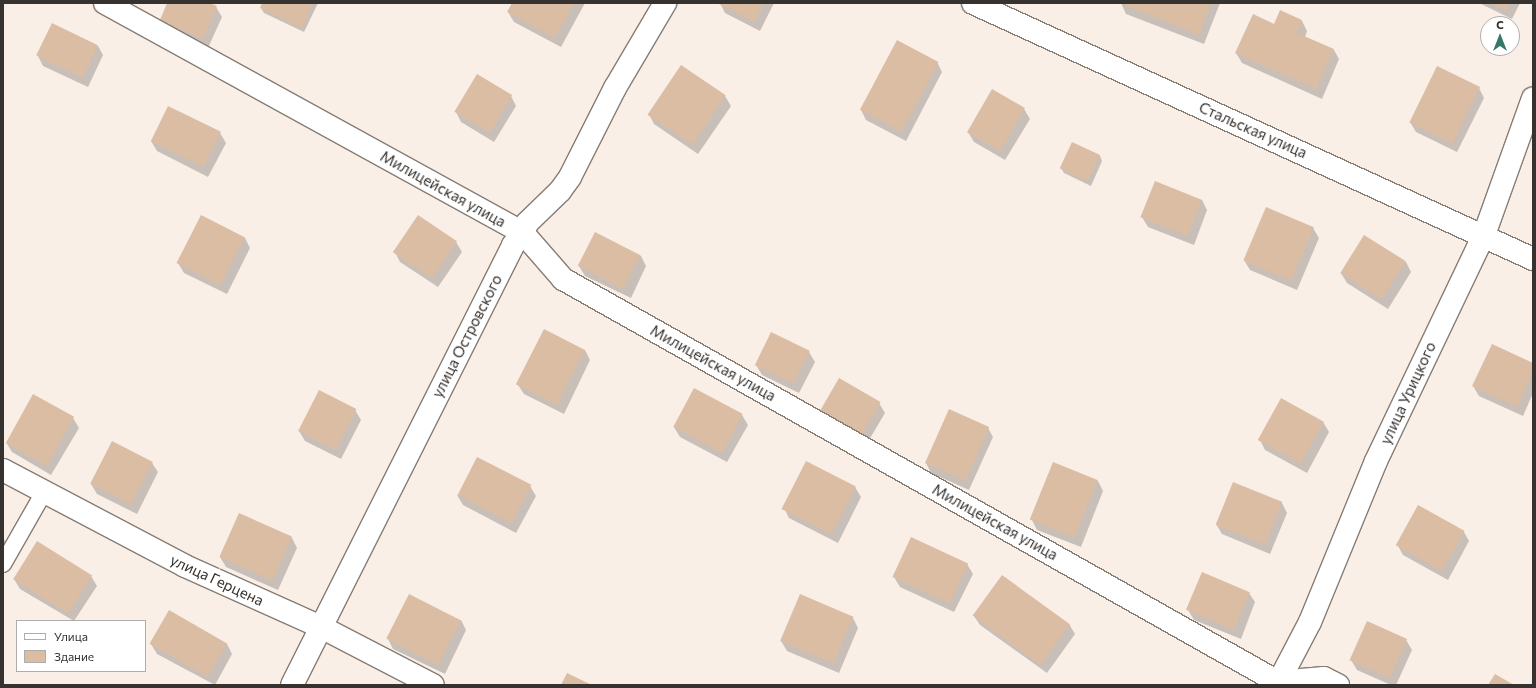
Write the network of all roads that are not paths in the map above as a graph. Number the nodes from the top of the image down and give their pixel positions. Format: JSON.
{"nodes":[{"id":1,"x":105,"y":3,"type":"edge"},
{"id":2,"x":665,"y":3,"type":"edge"},
{"id":3,"x":973,"y":3,"type":"edge"},
{"id":4,"x":1533,"y":98,"type":"edge"},
{"id":5,"x":523,"y":233,"type":"junction"},
{"id":6,"x":1484,"y":235,"type":"junction"},
{"id":7,"x":1533,"y":259,"type":"edge"},
{"id":8,"x":3,"y":470,"type":"edge"},
{"id":9,"x":44,"y":492,"type":"junction"},
{"id":10,"x":3,"y":564,"type":"edge"},
{"id":11,"x":321,"y":627,"type":"junction"},
{"id":12,"x":1278,"y":683,"type":"edge"},
{"id":13,"x":292,"y":685,"type":"edge"},
{"id":14,"x":433,"y":685,"type":"edge"},
{"id":15,"x":1338,"y":685,"type":"edge"}],
"edges":[{"from":1,"to":5,"type":"street","name":"Милицейская улица"},
{"from":2,"to":5,"type":"street","name":"улица Островского"},
{"from":3,"to":6,"type":"street","name":"Стальская улица"},
{"from":4,"to":6,"type":"street","name":"улица Урицкого"},
{"from":5,"to":11,"type":"street","name":"улица Островского"},
{"from":5,"to":12,"type":"street","name":"Милицейская улица"},
{"from":6,"to":7,"type":"street","name":"Стальская улица"},
{"from":6,"to":12,"type":"street","name":"улица Урицкого"},
{"from":8,"to":9,"type":"street","name":"улица Герцена"},
{"from":9,"to":10,"type":"lane"},
{"from":9,"to":11,"type":"street","name":"улица Герцена"},
{"from":11,"to":13,"type":"street","name":"улица Островского"},
{"from":11,"to":14,"type":"street","name":"улица Герцена"},
{"from":12,"to":15,"type":"street"}]}
